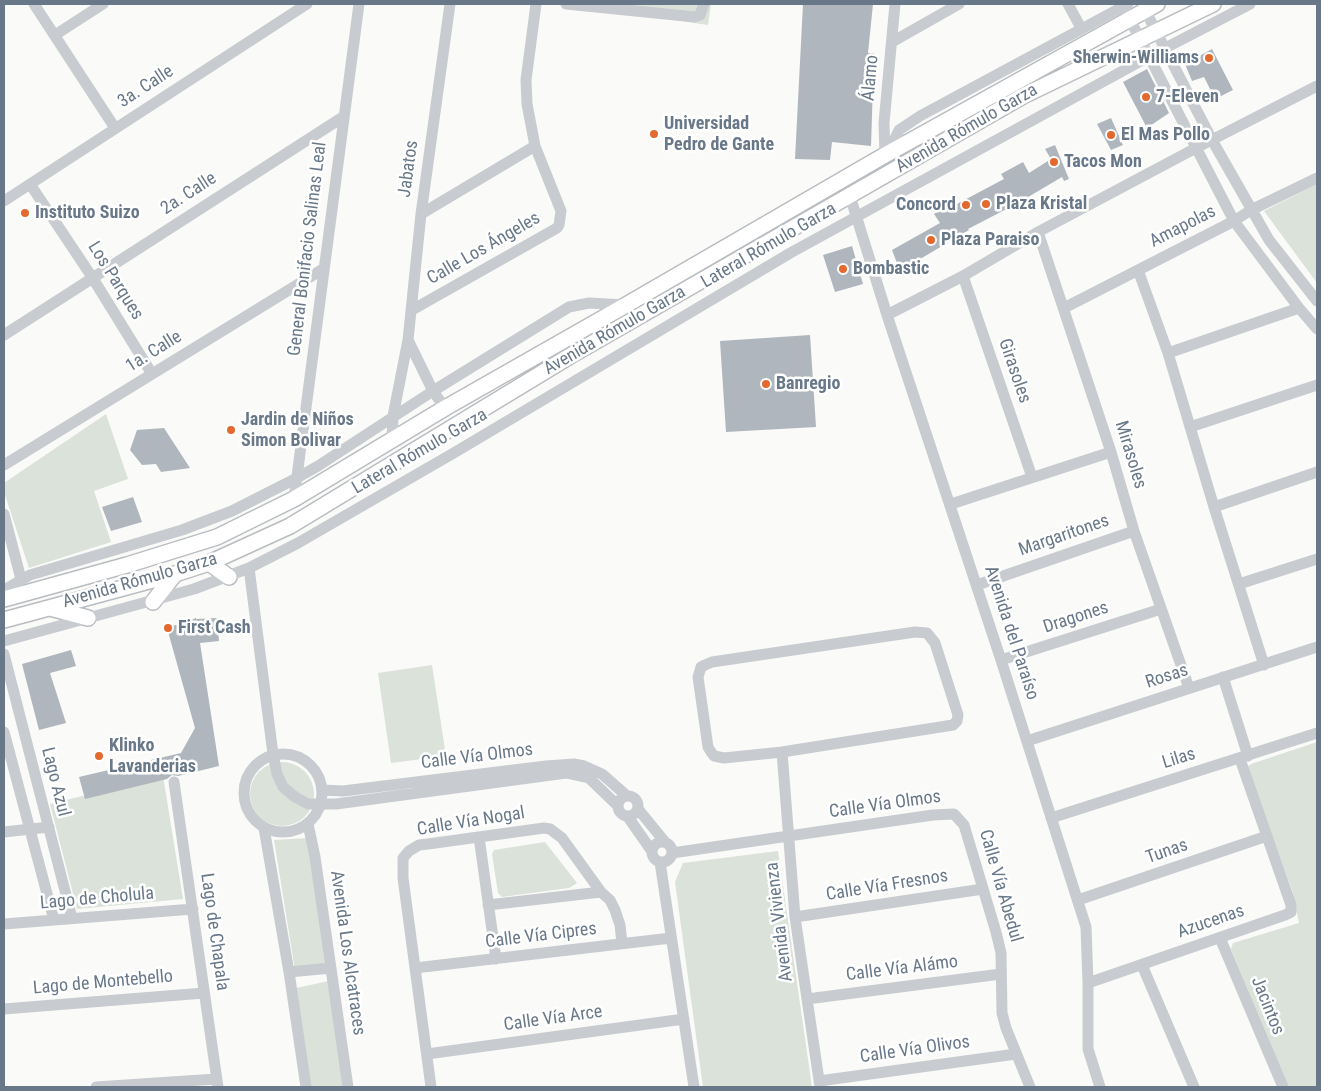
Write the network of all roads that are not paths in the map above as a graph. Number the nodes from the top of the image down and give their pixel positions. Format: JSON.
{"nodes":[{"id":1,"x":34,"y":4,"type":"edge"},
{"id":2,"x":103,"y":4,"type":"edge"},
{"id":3,"x":307,"y":4,"type":"edge"},
{"id":4,"x":359,"y":4,"type":"edge"},
{"id":5,"x":450,"y":4,"type":"edge"},
{"id":6,"x":536,"y":4,"type":"edge"},
{"id":7,"x":566,"y":4,"type":"edge"},
{"id":8,"x":704,"y":4,"type":"edge"},
{"id":9,"x":895,"y":4,"type":"edge"},
{"id":10,"x":959,"y":4,"type":"edge"},
{"id":11,"x":1068,"y":4,"type":"edge"},
{"id":12,"x":1213,"y":4,"type":"edge"},
{"id":13,"x":1250,"y":4,"type":"edge"},
{"id":14,"x":1148,"y":6,"type":"edge"},
{"id":15,"x":1127,"y":9,"type":"edge"},
{"id":16,"x":1081,"y":28,"type":"junction"},
{"id":17,"x":1157,"y":31,"type":"junction"},
{"id":18,"x":55,"y":35,"type":"junction"},
{"id":19,"x":1141,"y":39,"type":"junction"},
{"id":20,"x":892,"y":42,"type":"junction"},
{"id":21,"x":1165,"y":48,"type":"junction"},
{"id":22,"x":1150,"y":56,"type":"junction"},
{"id":23,"x":1317,"y":86,"type":"edge"},
{"id":24,"x":343,"y":117,"type":"junction"},
{"id":25,"x":115,"y":128,"type":"junction"},
{"id":26,"x":1212,"y":140,"type":"junction"},
{"id":27,"x":535,"y":146,"type":"junction"},
{"id":28,"x":1196,"y":148,"type":"junction"},
{"id":29,"x":886,"y":154,"type":"junction"},
{"id":30,"x":1317,"y":178,"type":"edge"},
{"id":31,"x":30,"y":184,"type":"junction"},
{"id":32,"x":850,"y":196,"type":"junction"},
{"id":33,"x":4,"y":201,"type":"edge"},
{"id":34,"x":1251,"y":210,"type":"junction"},
{"id":35,"x":421,"y":214,"type":"junction"},
{"id":36,"x":857,"y":215,"type":"junction"},
{"id":37,"x":1234,"y":221,"type":"junction"},
{"id":38,"x":1038,"y":232,"type":"junction"},
{"id":39,"x":324,"y":269,"type":"junction"},
{"id":40,"x":1138,"y":270,"type":"junction"},
{"id":41,"x":963,"y":276,"type":"junction"},
{"id":42,"x":92,"y":277,"type":"junction"},
{"id":43,"x":1317,"y":300,"type":"edge"},
{"id":44,"x":626,"y":305,"type":"junction"},
{"id":45,"x":1064,"y":308,"type":"junction"},
{"id":46,"x":1298,"y":308,"type":"junction"},
{"id":47,"x":412,"y":310,"type":"junction"},
{"id":48,"x":888,"y":315,"type":"junction"},
{"id":49,"x":1317,"y":329,"type":"edge"},
{"id":50,"x":4,"y":335,"type":"edge"},
{"id":51,"x":408,"y":340,"type":"junction"},
{"id":52,"x":1168,"y":354,"type":"junction"},
{"id":53,"x":152,"y":374,"type":"junction"},
{"id":54,"x":1317,"y":385,"type":"edge"},
{"id":55,"x":433,"y":391,"type":"junction"},
{"id":56,"x":445,"y":408,"type":"junction"},
{"id":57,"x":393,"y":416,"type":"junction"},
{"id":58,"x":1190,"y":427,"type":"junction"},
{"id":59,"x":392,"y":440,"type":"junction"},
{"id":60,"x":1111,"y":452,"type":"junction"},
{"id":61,"x":4,"y":465,"type":"edge"},
{"id":62,"x":1317,"y":472,"type":"edge"},
{"id":63,"x":1032,"y":477,"type":"junction"},
{"id":64,"x":296,"y":479,"type":"junction"},
{"id":65,"x":294,"y":499,"type":"junction"},
{"id":66,"x":951,"y":504,"type":"junction"},
{"id":67,"x":1214,"y":507,"type":"junction"},
{"id":68,"x":4,"y":514,"type":"edge"},
{"id":69,"x":1134,"y":531,"type":"junction"},
{"id":70,"x":1317,"y":559,"type":"edge"},
{"id":71,"x":209,"y":563,"type":"junction"},
{"id":72,"x":249,"y":568,"type":"junction"},
{"id":73,"x":175,"y":574,"type":"junction"},
{"id":74,"x":228,"y":576,"type":"junction"},
{"id":75,"x":21,"y":579,"type":"junction"},
{"id":76,"x":1239,"y":584,"type":"junction"},
{"id":77,"x":977,"y":585,"type":"junction"},
{"id":78,"x":4,"y":590,"type":"edge"},
{"id":79,"x":4,"y":599,"type":"edge"},
{"id":80,"x":153,"y":602,"type":"junction"},
{"id":81,"x":49,"y":608,"type":"junction"},
{"id":82,"x":1161,"y":609,"type":"junction"},
{"id":83,"x":88,"y":618,"type":"junction"},
{"id":84,"x":4,"y":620,"type":"edge"},
{"id":85,"x":4,"y":641,"type":"edge"},
{"id":86,"x":1317,"y":647,"type":"edge"},
{"id":87,"x":4,"y":654,"type":"edge"},
{"id":88,"x":1002,"y":660,"type":"junction"},
{"id":89,"x":1264,"y":665,"type":"junction"},
{"id":90,"x":1224,"y":677,"type":"junction"},
{"id":91,"x":1189,"y":688,"type":"junction"},
{"id":92,"x":4,"y":732,"type":"edge"},
{"id":93,"x":1317,"y":733,"type":"edge"},
{"id":94,"x":1027,"y":740,"type":"junction"},
{"id":95,"x":782,"y":752,"type":"junction"},
{"id":96,"x":273,"y":754,"type":"junction"},
{"id":97,"x":1244,"y":757,"type":"junction"},
{"id":98,"x":174,"y":782,"type":"dead end"},
{"id":99,"x":322,"y":790,"type":"junction"},
{"id":100,"x":627,"y":796,"type":"junction"},
{"id":101,"x":320,"y":805,"type":"junction"},
{"id":102,"x":618,"y":805,"type":"junction"},
{"id":103,"x":638,"y":808,"type":"junction"},
{"id":104,"x":954,"y":814,"type":"joint"},
{"id":105,"x":628,"y":817,"type":"junction"},
{"id":106,"x":1051,"y":818,"type":"junction"},
{"id":107,"x":308,"y":824,"type":"junction"},
{"id":108,"x":49,"y":827,"type":"junction"},
{"id":109,"x":264,"y":828,"type":"junction"},
{"id":110,"x":30,"y":830,"type":"junction"},
{"id":111,"x":4,"y":832,"type":"edge"},
{"id":112,"x":788,"y":836,"type":"junction"},
{"id":113,"x":1267,"y":836,"type":"junction"},
{"id":114,"x":479,"y":837,"type":"junction"},
{"id":115,"x":665,"y":842,"type":"junction"},
{"id":116,"x":651,"y":850,"type":"junction"},
{"id":117,"x":672,"y":853,"type":"junction"},
{"id":118,"x":660,"y":862,"type":"junction"},
{"id":119,"x":983,"y":889,"type":"junction"},
{"id":120,"x":601,"y":892,"type":"junction"},
{"id":121,"x":1078,"y":900,"type":"junction"},
{"id":122,"x":488,"y":904,"type":"junction"},
{"id":123,"x":193,"y":909,"type":"junction"},
{"id":124,"x":796,"y":917,"type":"junction"},
{"id":125,"x":72,"y":918,"type":"junction"},
{"id":126,"x":54,"y":920,"type":"junction"},
{"id":127,"x":4,"y":924,"type":"edge"},
{"id":128,"x":671,"y":938,"type":"junction"},
{"id":129,"x":1220,"y":938,"type":"junction"},
{"id":130,"x":622,"y":943,"type":"junction"},
{"id":131,"x":496,"y":959,"type":"junction"},
{"id":132,"x":1142,"y":965,"type":"junction"},
{"id":133,"x":331,"y":968,"type":"junction"},
{"id":134,"x":415,"y":968,"type":"junction"},
{"id":135,"x":289,"y":972,"type":"junction"},
{"id":136,"x":1001,"y":974,"type":"junction"},
{"id":137,"x":1088,"y":983,"type":"junction"},
{"id":138,"x":204,"y":993,"type":"junction"},
{"id":139,"x":807,"y":999,"type":"junction"},
{"id":140,"x":4,"y":1009,"type":"edge"},
{"id":141,"x":684,"y":1019,"type":"junction"},
{"id":142,"x":427,"y":1054,"type":"junction"},
{"id":143,"x":1016,"y":1054,"type":"junction"},
{"id":144,"x":217,"y":1083,"type":"edge"},
{"id":145,"x":820,"y":1084,"type":"edge"},
{"id":146,"x":96,"y":1087,"type":"edge"},
{"id":147,"x":306,"y":1087,"type":"edge"},
{"id":148,"x":348,"y":1087,"type":"edge"},
{"id":149,"x":431,"y":1087,"type":"edge"},
{"id":150,"x":694,"y":1087,"type":"edge"},
{"id":151,"x":1030,"y":1087,"type":"edge"},
{"id":152,"x":1100,"y":1087,"type":"edge"},
{"id":153,"x":1194,"y":1087,"type":"edge"},
{"id":154,"x":1283,"y":1087,"type":"edge"}],
"edges":[{"from":1,"to":18,"type":"street"},
{"from":2,"to":18,"type":"street"},
{"from":3,"to":25,"type":"street","name":"3a. Calle"},
{"from":4,"to":24,"type":"street","name":"General Bonifacio Salinas Leal"},
{"from":5,"to":35,"type":"street","name":"Jabatos"},
{"from":6,"to":27,"type":"street"},
{"from":7,"to":8,"type":"street"},
{"from":9,"to":20,"type":"street","name":"Álamo"},
{"from":10,"to":20,"type":"street"},
{"from":11,"to":16,"type":"street"},
{"from":12,"to":17,"type":"main road","name":"Avenida Rómulo Garza"},
{"from":13,"to":21,"type":"street","name":"Lateral Rómulo Garza"},
{"from":14,"to":15,"type":"main road","name":"Avenida Rómulo Garza"},
{"from":14,"to":17,"type":"street"},
{"from":15,"to":16,"type":"street"},
{"from":15,"to":19,"type":"street"},
{"from":15,"to":29,"type":"main road","name":"Avenida Rómulo Garza"},
{"from":16,"to":29,"type":"street"},
{"from":17,"to":19,"type":"main road","name":"Avenida Rómulo Garza"},
{"from":17,"to":21,"type":"street"},
{"from":18,"to":25,"type":"street"},
{"from":19,"to":22,"type":"street"},
{"from":19,"to":32,"type":"main road","name":"Avenida Rómulo Garza"},
{"from":20,"to":29,"type":"street","name":"Álamo"},
{"from":21,"to":22,"type":"street","name":"Lateral Rómulo Garza"},
{"from":21,"to":26,"type":"street"},
{"from":22,"to":28,"type":"street"},
{"from":22,"to":36,"type":"street","name":"Lateral Rómulo Garza"},
{"from":23,"to":26,"type":"street"},
{"from":24,"to":39,"type":"street","name":"General Bonifacio Salinas Leal"},
{"from":24,"to":42,"type":"street","name":"2a. Calle"},
{"from":25,"to":31,"type":"street","name":"3a. Calle"},
{"from":26,"to":28,"type":"street"},
{"from":26,"to":34,"type":"street"},
{"from":27,"to":35,"type":"street"},
{"from":27,"to":47,"type":"street","name":"Calle Los Ángeles"},
{"from":28,"to":37,"type":"street"},
{"from":28,"to":38,"type":"street"},
{"from":29,"to":44,"type":"main road","name":"Avenida Rómulo Garza"},
{"from":30,"to":34,"type":"street","name":"Amapolas"},
{"from":31,"to":33,"type":"street","name":"3a. Calle"},
{"from":31,"to":42,"type":"street","name":"Los Parques"},
{"from":32,"to":36,"type":"street","name":"Avenida del Paraíso"},
{"from":32,"to":71,"type":"main road","name":"Avenida Rómulo Garza"},
{"from":34,"to":37,"type":"street","name":"Amapolas"},
{"from":34,"to":43,"type":"street"},
{"from":35,"to":47,"type":"street","name":"Jabatos"},
{"from":36,"to":48,"type":"street","name":"Avenida del Paraíso"},
{"from":36,"to":72,"type":"street","name":"Lateral Rómulo Garza"},
{"from":37,"to":40,"type":"street","name":"Amapolas"},
{"from":37,"to":46,"type":"street"},
{"from":38,"to":41,"type":"street"},
{"from":38,"to":45,"type":"street","name":"Mirasoles"},
{"from":39,"to":53,"type":"street","name":"1a. Calle"},
{"from":39,"to":64,"type":"street","name":"General Bonifacio Salinas Leal"},
{"from":40,"to":45,"type":"street","name":"Amapolas"},
{"from":40,"to":52,"type":"street"},
{"from":41,"to":48,"type":"street"},
{"from":41,"to":63,"type":"street","name":"Girasoles"},
{"from":42,"to":50,"type":"street","name":"2a. Calle"},
{"from":42,"to":53,"type":"street","name":"Los Parques"},
{"from":44,"to":55,"type":"street"},
{"from":44,"to":56,"type":"main road","name":"Avenida Rómulo Garza"},
{"from":45,"to":60,"type":"street","name":"Mirasoles"},
{"from":46,"to":49,"type":"street"},
{"from":46,"to":52,"type":"street"},
{"from":47,"to":51,"type":"street","name":"Jabatos"},
{"from":48,"to":66,"type":"street","name":"Avenida del Paraíso"},
{"from":51,"to":55,"type":"street"},
{"from":51,"to":57,"type":"street","name":"Jabatos"},
{"from":52,"to":58,"type":"street"},
{"from":53,"to":61,"type":"street","name":"1a. Calle"},
{"from":54,"to":58,"type":"street"},
{"from":55,"to":56,"type":"street"},
{"from":55,"to":57,"type":"street"},
{"from":56,"to":59,"type":"main road","name":"Avenida Rómulo Garza"},
{"from":57,"to":59,"type":"street","name":"Jabatos"},
{"from":57,"to":64,"type":"street"},
{"from":58,"to":67,"type":"street"},
{"from":59,"to":65,"type":"main road","name":"Avenida Rómulo Garza"},
{"from":60,"to":63,"type":"street"},
{"from":60,"to":69,"type":"street","name":"Mirasoles"},
{"from":62,"to":67,"type":"street"},
{"from":63,"to":66,"type":"street"},
{"from":64,"to":65,"type":"street","name":"General Bonifacio Salinas Leal"},
{"from":64,"to":75,"type":"street"},
{"from":65,"to":79,"type":"main road","name":"Avenida Rómulo Garza"},
{"from":66,"to":77,"type":"street","name":"Avenida del Paraíso"},
{"from":67,"to":76,"type":"street"},
{"from":68,"to":75,"type":"street"},
{"from":69,"to":77,"type":"street","name":"Margaritones"},
{"from":69,"to":82,"type":"street","name":"Mirasoles"},
{"from":70,"to":76,"type":"street"},
{"from":71,"to":73,"type":"main road","name":"Avenida Rómulo Garza"},
{"from":71,"to":74,"type":"main road"},
{"from":72,"to":74,"type":"street","name":"Lateral Rómulo Garza"},
{"from":72,"to":96,"type":"street"},
{"from":73,"to":80,"type":"main road"},
{"from":73,"to":81,"type":"main road","name":"Avenida Rómulo Garza"},
{"from":74,"to":80,"type":"street","name":"Lateral Rómulo Garza"},
{"from":75,"to":78,"type":"street"},
{"from":76,"to":89,"type":"street"},
{"from":77,"to":88,"type":"street","name":"Avenida del Paraíso"},
{"from":80,"to":83,"type":"street","name":"Lateral Rómulo Garza"},
{"from":81,"to":83,"type":"main road"},
{"from":81,"to":84,"type":"main road","name":"Avenida Rómulo Garza"},
{"from":82,"to":88,"type":"street","name":"Dragones"},
{"from":82,"to":91,"type":"street","name":"Mirasoles"},
{"from":83,"to":85,"type":"street","name":"Lateral Rómulo Garza"},
{"from":86,"to":89,"type":"street","name":"Rosas"},
{"from":87,"to":108,"type":"street","name":"Lago Azul"},
{"from":88,"to":94,"type":"street","name":"Avenida del Paraíso"},
{"from":89,"to":90,"type":"street","name":"Rosas"},
{"from":90,"to":91,"type":"street","name":"Rosas"},
{"from":90,"to":97,"type":"street"},
{"from":91,"to":94,"type":"street","name":"Rosas"},
{"from":92,"to":110,"type":"street","name":"Lago Azul"},
{"from":93,"to":97,"type":"street","name":"Lilas"},
{"from":94,"to":106,"type":"street","name":"Avenida del Paraíso"},
{"from":95,"to":95,"type":"street"},
{"from":95,"to":112,"type":"street","name":"Avenida Vivienza"},
{"from":96,"to":99,"type":"street"},
{"from":96,"to":101,"type":"street"},
{"from":96,"to":109,"type":"street"},
{"from":97,"to":106,"type":"street","name":"Lilas"},
{"from":97,"to":113,"type":"street"},
{"from":98,"to":123,"type":"street","name":"Lago de Chapala"},
{"from":99,"to":100,"type":"street","name":"Calle Vía Olmos"},
{"from":99,"to":101,"type":"street"},
{"from":100,"to":102,"type":"street"},
{"from":100,"to":103,"type":"street"},
{"from":101,"to":102,"type":"street","name":"Calle Vía Olmos"},
{"from":101,"to":107,"type":"street"},
{"from":102,"to":105,"type":"street"},
{"from":103,"to":105,"type":"street"},
{"from":103,"to":115,"type":"street"},
{"from":104,"to":112,"type":"street","name":"Calle Vía Olmos"},
{"from":104,"to":119,"type":"street","name":"Calle Vía Abedul"},
{"from":105,"to":116,"type":"street"},
{"from":106,"to":121,"type":"street","name":"Avenida del Paraíso"},
{"from":107,"to":109,"type":"street"},
{"from":107,"to":133,"type":"street","name":"Avenida Los Alcatraces"},
{"from":108,"to":110,"type":"street"},
{"from":108,"to":125,"type":"street","name":"Lago Azul"},
{"from":109,"to":135,"type":"street"},
{"from":110,"to":111,"type":"street"},
{"from":110,"to":126,"type":"street","name":"Lago Azul"},
{"from":112,"to":117,"type":"street","name":"Calle Vía Olmos"},
{"from":112,"to":124,"type":"street","name":"Avenida Vivienza"},
{"from":113,"to":121,"type":"street","name":"Tunas"},
{"from":113,"to":129,"type":"street","name":"Azucenas"},
{"from":114,"to":120,"type":"street","name":"Calle Vía Nogal"},
{"from":114,"to":122,"type":"street"},
{"from":114,"to":134,"type":"street","name":"Calle Vía Nogal"},
{"from":115,"to":116,"type":"street"},
{"from":115,"to":117,"type":"street"},
{"from":116,"to":118,"type":"street"},
{"from":117,"to":118,"type":"street"},
{"from":118,"to":128,"type":"street"},
{"from":119,"to":124,"type":"street","name":"Calle Vía Fresnos"},
{"from":119,"to":136,"type":"street","name":"Calle Vía Abedul"},
{"from":120,"to":122,"type":"street"},
{"from":120,"to":130,"type":"street","name":"Calle Vía Nogal"},
{"from":121,"to":137,"type":"street","name":"Avenida del Paraíso"},
{"from":122,"to":131,"type":"street"},
{"from":123,"to":125,"type":"street","name":"Lago de Cholula"},
{"from":123,"to":138,"type":"street","name":"Lago de Chapala"},
{"from":124,"to":139,"type":"street","name":"Avenida Vivienza"},
{"from":125,"to":126,"type":"street","name":"Lago de Cholula"},
{"from":126,"to":127,"type":"street","name":"Lago de Cholula"},
{"from":128,"to":130,"type":"street","name":"Calle Vía Cipres"},
{"from":128,"to":141,"type":"street"},
{"from":129,"to":132,"type":"street","name":"Azucenas"},
{"from":129,"to":154,"type":"street","name":"Jacintos"},
{"from":130,"to":131,"type":"street","name":"Calle Vía Cipres"},
{"from":131,"to":134,"type":"street","name":"Calle Vía Cipres"},
{"from":132,"to":137,"type":"street","name":"Azucenas"},
{"from":132,"to":153,"type":"street"},
{"from":133,"to":135,"type":"street"},
{"from":133,"to":148,"type":"street","name":"Avenida Los Alcatraces"},
{"from":134,"to":142,"type":"street","name":"Calle Vía Nogal"},
{"from":135,"to":147,"type":"street"},
{"from":136,"to":139,"type":"street","name":"Calle Vía Alámo"},
{"from":136,"to":143,"type":"street","name":"Calle Vía Abedul"},
{"from":137,"to":152,"type":"street","name":"Avenida del Paraíso"},
{"from":138,"to":140,"type":"street","name":"Lago de Montebello"},
{"from":138,"to":144,"type":"street","name":"Lago de Chapala"},
{"from":139,"to":145,"type":"street","name":"Avenida Vivienza"},
{"from":141,"to":142,"type":"street","name":"Calle Vía Arce"},
{"from":141,"to":150,"type":"street"},
{"from":142,"to":149,"type":"street","name":"Calle Vía Nogal"},
{"from":143,"to":145,"type":"street","name":"Calle Vía Olivos"},
{"from":143,"to":151,"type":"street","name":"Calle Vía Abedul"},
{"from":144,"to":146,"type":"street"}]}
